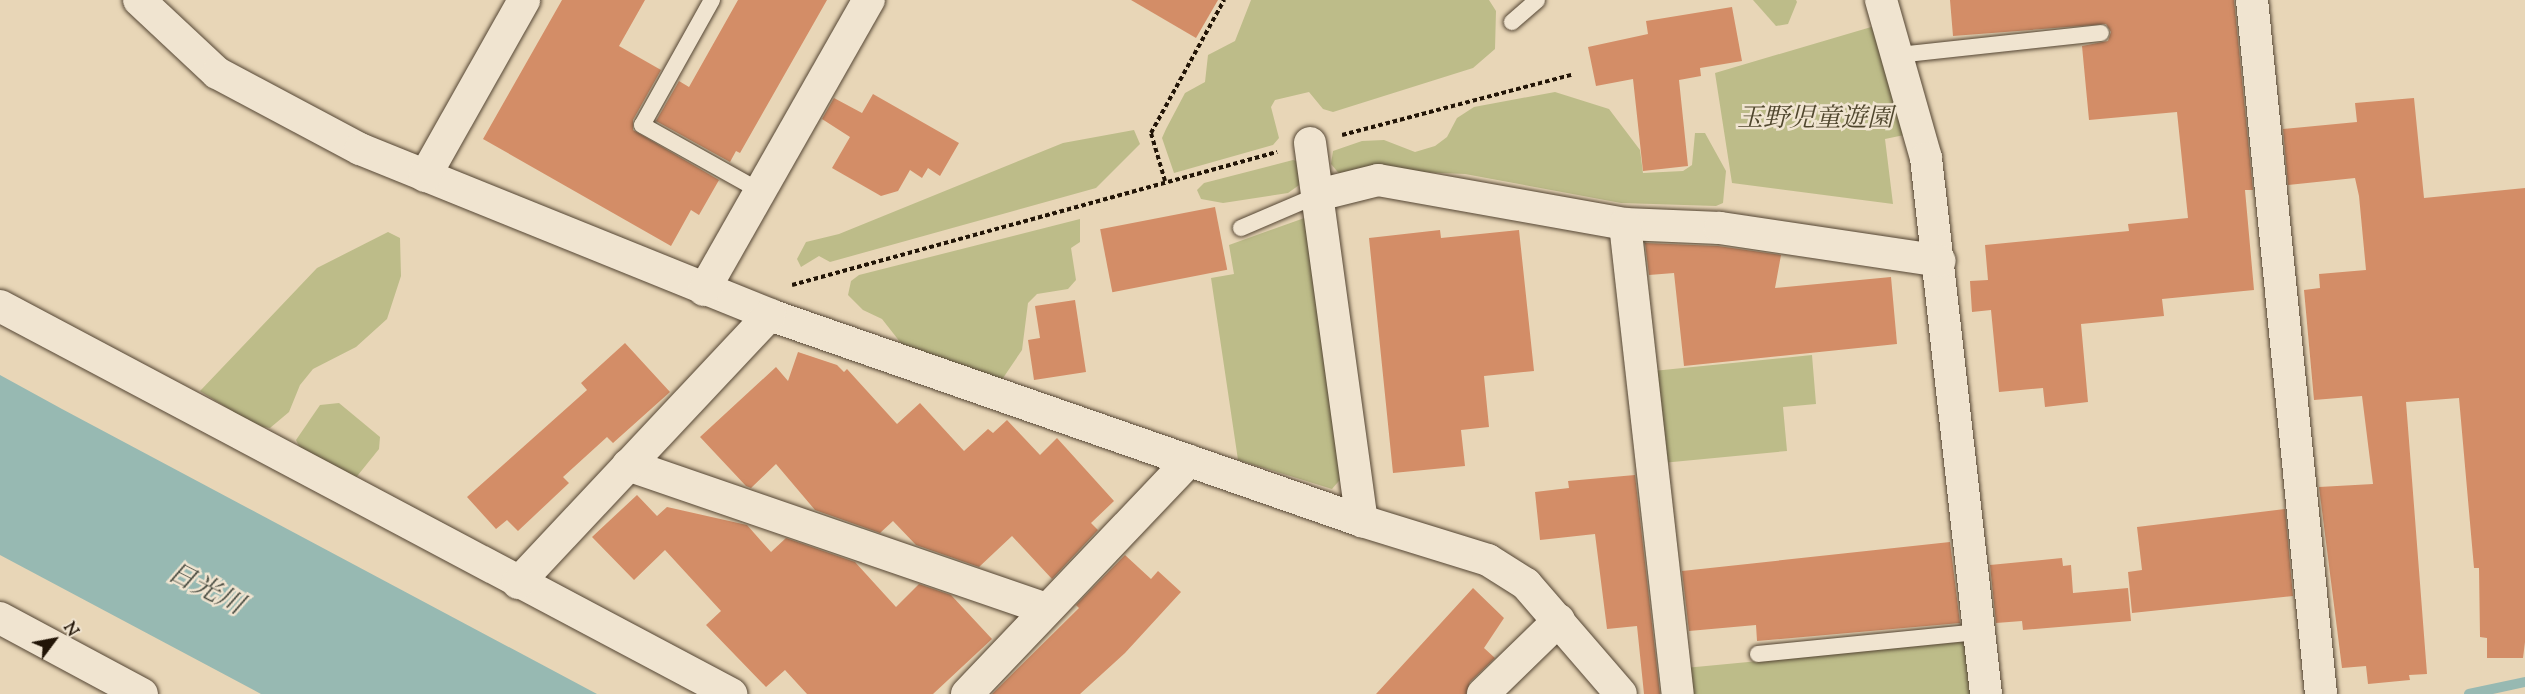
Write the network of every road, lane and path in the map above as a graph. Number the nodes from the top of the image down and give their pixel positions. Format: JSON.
{"nodes":[{"id":1,"x":524,"y":0,"type":"edge"},
{"id":2,"x":712,"y":0,"type":"edge"},
{"id":3,"x":869,"y":0,"type":"edge"},
{"id":4,"x":1224,"y":0,"type":"edge"},
{"id":5,"x":1881,"y":0,"type":"edge"},
{"id":6,"x":2252,"y":0,"type":"edge"},
{"id":7,"x":1526,"y":3,"type":"edge"},
{"id":8,"x":150,"y":5,"type":"edge"},
{"id":9,"x":1512,"y":22,"type":"dead end"},
{"id":10,"x":2101,"y":33,"type":"dead end"},
{"id":11,"x":1898,"y":55,"type":"junction"},
{"id":12,"x":1571,"y":75,"type":"dead end"},
{"id":13,"x":1310,"y":143,"type":"junction"},
{"id":14,"x":425,"y":176,"type":"junction"},
{"id":15,"x":1165,"y":181,"type":"junction"},
{"id":16,"x":760,"y":191,"type":"junction"},
{"id":17,"x":1318,"y":195,"type":"junction"},
{"id":18,"x":1625,"y":224,"type":"junction"},
{"id":19,"x":1241,"y":228,"type":"dead end"},
{"id":20,"x":1940,"y":261,"type":"junction"},
{"id":21,"x":789,"y":286,"type":"dead end"},
{"id":22,"x":704,"y":290,"type":"junction"},
{"id":23,"x":0,"y":306,"type":"edge"},
{"id":24,"x":770,"y":315,"type":"junction"},
{"id":25,"x":1189,"y":461,"type":"junction"},
{"id":26,"x":628,"y":465,"type":"junction"},
{"id":27,"x":1362,"y":521,"type":"junction"},
{"id":28,"x":518,"y":583,"type":"junction"},
{"id":29,"x":1046,"y":609,"type":"junction"},
{"id":30,"x":0,"y":618,"type":"edge"},
{"id":31,"x":1559,"y":620,"type":"junction"},
{"id":32,"x":1979,"y":632,"type":"junction"},
{"id":33,"x":1758,"y":654,"type":"dead end"},
{"id":34,"x":142,"y":694,"type":"edge"},
{"id":35,"x":731,"y":694,"type":"edge"},
{"id":36,"x":967,"y":694,"type":"edge"},
{"id":37,"x":1484,"y":694,"type":"edge"},
{"id":38,"x":1621,"y":694,"type":"edge"},
{"id":39,"x":1678,"y":694,"type":"edge"},
{"id":40,"x":1986,"y":694,"type":"edge"},
{"id":41,"x":2321,"y":694,"type":"edge"}],
"edges":[{"from":1,"to":14,"type":"street"},
{"from":2,"to":16,"type":"lane"},
{"from":3,"to":16,"type":"street"},
{"from":4,"to":15,"type":"path"},
{"from":5,"to":11,"type":"street"},
{"from":6,"to":41,"type":"street"},
{"from":7,"to":9,"type":"lane"},
{"from":8,"to":14,"type":"street"},
{"from":10,"to":11,"type":"lane"},
{"from":11,"to":20,"type":"street"},
{"from":12,"to":13,"type":"path"},
{"from":13,"to":15,"type":"path"},
{"from":13,"to":17,"type":"street"},
{"from":14,"to":22,"type":"street"},
{"from":15,"to":21,"type":"path"},
{"from":16,"to":22,"type":"street"},
{"from":17,"to":18,"type":"street"},
{"from":17,"to":19,"type":"lane"},
{"from":17,"to":27,"type":"street"},
{"from":18,"to":20,"type":"street"},
{"from":18,"to":39,"type":"street"},
{"from":20,"to":32,"type":"street"},
{"from":22,"to":24,"type":"street"},
{"from":23,"to":28,"type":"street"},
{"from":24,"to":25,"type":"street"},
{"from":24,"to":26,"type":"street"},
{"from":25,"to":27,"type":"street"},
{"from":25,"to":29,"type":"street"},
{"from":26,"to":28,"type":"street"},
{"from":26,"to":29,"type":"street"},
{"from":27,"to":31,"type":"street"},
{"from":28,"to":35,"type":"street"},
{"from":29,"to":36,"type":"street"},
{"from":30,"to":34,"type":"street"},
{"from":31,"to":37,"type":"street"},
{"from":31,"to":38,"type":"street"},
{"from":32,"to":33,"type":"lane"},
{"from":32,"to":40,"type":"street"}]}
